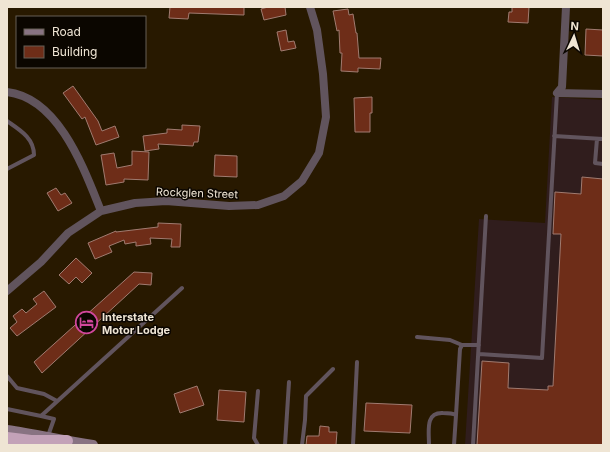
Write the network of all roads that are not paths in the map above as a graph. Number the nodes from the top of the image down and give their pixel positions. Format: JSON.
{"nodes":[{"id":1,"x":310,"y":7,"type":"edge"},
{"id":2,"x":566,"y":7,"type":"edge"},
{"id":3,"x":7,"y":92,"type":"edge"},
{"id":4,"x":557,"y":93,"type":"junction"},
{"id":5,"x":603,"y":94,"type":"edge"},
{"id":6,"x":7,"y":121,"type":"edge"},
{"id":7,"x":554,"y":136,"type":"junction"},
{"id":8,"x":597,"y":139,"type":"junction"},
{"id":9,"x":603,"y":139,"type":"edge"},
{"id":10,"x":603,"y":164,"type":"edge"},
{"id":11,"x":7,"y":169,"type":"edge"},
{"id":12,"x":101,"y":211,"type":"junction"},
{"id":13,"x":486,"y":216,"type":"dead end"},
{"id":14,"x":182,"y":288,"type":"dead end"},
{"id":15,"x":7,"y":291,"type":"edge"},
{"id":16,"x":417,"y":337,"type":"dead end"},
{"id":17,"x":462,"y":345,"type":"junction"},
{"id":18,"x":479,"y":345,"type":"junction"},
{"id":19,"x":479,"y":354,"type":"junction"},
{"id":20,"x":357,"y":362,"type":"dead end"},
{"id":21,"x":333,"y":369,"type":"dead end"},
{"id":22,"x":7,"y":376,"type":"edge"},
{"id":23,"x":289,"y":382,"type":"dead end"},
{"id":24,"x":258,"y":391,"type":"dead end"},
{"id":25,"x":57,"y":401,"type":"junction"},
{"id":26,"x":7,"y":409,"type":"edge"},
{"id":27,"x":456,"y":415,"type":"junction"},
{"id":28,"x":41,"y":416,"type":"junction"},
{"id":29,"x":7,"y":430,"type":"edge"},
{"id":30,"x":48,"y":437,"type":"junction"},
{"id":31,"x":7,"y":438,"type":"edge"},
{"id":32,"x":67,"y":442,"type":"junction"},
{"id":33,"x":93,"y":445,"type":"edge"},
{"id":34,"x":258,"y":445,"type":"edge"},
{"id":35,"x":285,"y":445,"type":"edge"},
{"id":36,"x":302,"y":445,"type":"edge"},
{"id":37,"x":353,"y":445,"type":"edge"},
{"id":38,"x":429,"y":445,"type":"edge"},
{"id":39,"x":454,"y":445,"type":"edge"},
{"id":40,"x":473,"y":445,"type":"edge"}],
"edges":[{"from":1,"to":12,"type":"street","name":"Rockglen Street"},
{"from":2,"to":4,"type":"street"},
{"from":3,"to":12,"type":"street"},
{"from":4,"to":5,"type":"street"},
{"from":4,"to":7,"type":"lane"},
{"from":6,"to":11,"type":"lane"},
{"from":7,"to":8,"type":"lane"},
{"from":7,"to":19,"type":"lane"},
{"from":8,"to":9,"type":"lane"},
{"from":8,"to":10,"type":"lane"},
{"from":12,"to":15,"type":"street","name":"Rockglen Street"},
{"from":13,"to":18,"type":"lane"},
{"from":14,"to":25,"type":"lane"},
{"from":16,"to":17,"type":"lane"},
{"from":17,"to":18,"type":"lane"},
{"from":17,"to":27,"type":"lane"},
{"from":18,"to":19,"type":"lane"},
{"from":19,"to":40,"type":"lane"},
{"from":20,"to":37,"type":"lane"},
{"from":21,"to":36,"type":"lane"},
{"from":22,"to":25,"type":"lane"},
{"from":23,"to":35,"type":"lane"},
{"from":24,"to":34,"type":"lane"},
{"from":25,"to":28,"type":"lane"},
{"from":26,"to":28,"type":"lane"},
{"from":27,"to":38,"type":"lane"},
{"from":27,"to":39,"type":"lane"},
{"from":28,"to":30,"type":"lane"},
{"from":29,"to":30,"type":"main road"},
{"from":30,"to":32,"type":"main road"},
{"from":31,"to":32,"type":"highway"},
{"from":32,"to":33,"type":"main road"}]}
